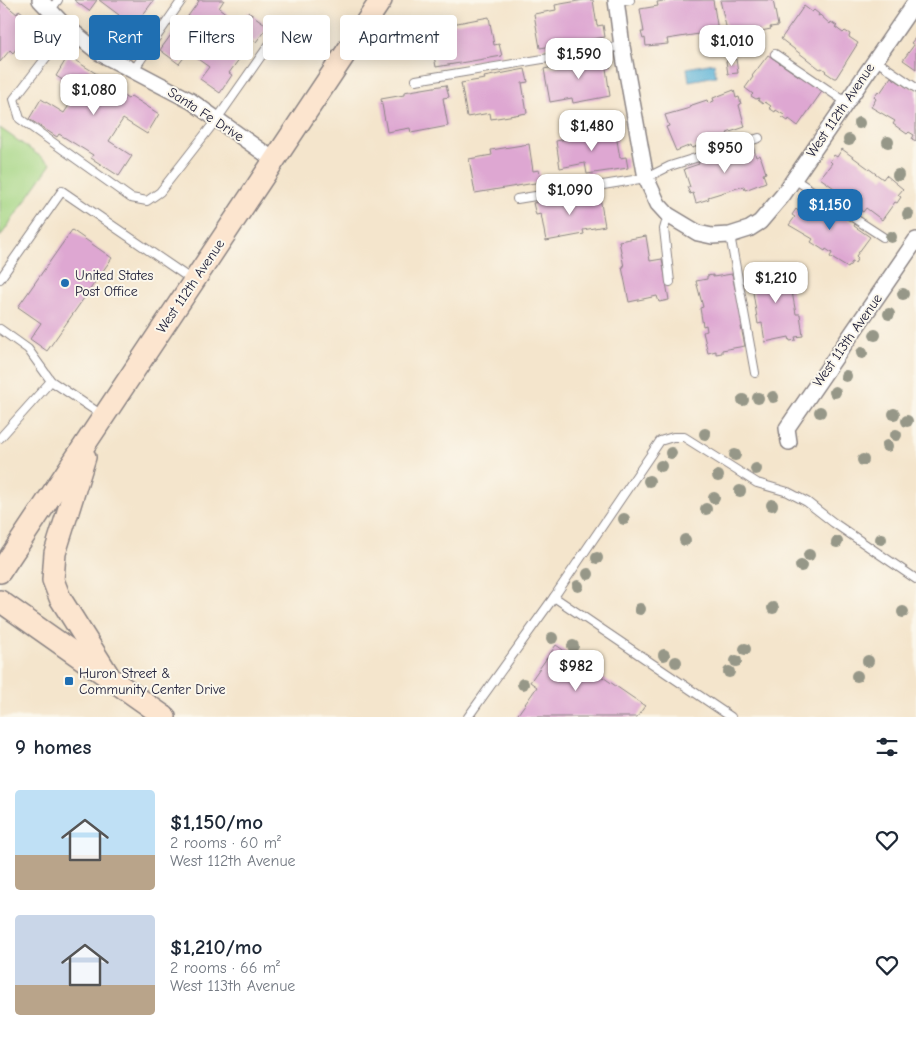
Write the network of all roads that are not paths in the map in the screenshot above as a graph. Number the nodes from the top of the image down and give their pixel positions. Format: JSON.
{"nodes":[{"id":1,"x":182,"y":0,"type":"edge"},
{"id":2,"x":381,"y":0,"type":"edge"},
{"id":3,"x":621,"y":1,"type":"edge"},
{"id":4,"x":916,"y":1,"type":"edge"},
{"id":5,"x":49,"y":4,"type":"edge"},
{"id":6,"x":58,"y":15,"type":"edge"},
{"id":7,"x":79,"y":36,"type":"edge"},
{"id":8,"x":622,"y":46,"type":"junction"},
{"id":9,"x":263,"y":53,"type":"edge"},
{"id":10,"x":776,"y":54,"type":"dead end"},
{"id":11,"x":44,"y":60,"type":"edge"},
{"id":12,"x":875,"y":60,"type":"junction"},
{"id":13,"x":133,"y":71,"type":"junction"},
{"id":14,"x":416,"y":80,"type":"dead end"},
{"id":15,"x":916,"y":88,"type":"edge"},
{"id":16,"x":846,"y":102,"type":"junction"},
{"id":17,"x":217,"y":119,"type":"junction"},
{"id":18,"x":759,"y":138,"type":"dead end"},
{"id":19,"x":274,"y":160,"type":"junction"},
{"id":20,"x":646,"y":178,"type":"junction"},
{"id":21,"x":794,"y":179,"type":"junction"},
{"id":22,"x":517,"y":200,"type":"dead end"},
{"id":23,"x":668,"y":215,"type":"junction"},
{"id":24,"x":730,"y":235,"type":"junction"},
{"id":25,"x":883,"y":237,"type":"dead end"},
{"id":26,"x":916,"y":240,"type":"edge"},
{"id":27,"x":0,"y":279,"type":"edge"},
{"id":28,"x":193,"y":281,"type":"junction"},
{"id":29,"x":670,"y":282,"type":"dead end"},
{"id":30,"x":0,"y":329,"type":"edge"},
{"id":31,"x":755,"y":373,"type":"dead end"},
{"id":32,"x":51,"y":381,"type":"junction"},
{"id":33,"x":98,"y":425,"type":"junction"},
{"id":34,"x":3,"y":428,"type":"edge"},
{"id":35,"x":0,"y":438,"type":"edge"},
{"id":36,"x":789,"y":442,"type":"dead end"},
{"id":37,"x":0,"y":572,"type":"edge"},
{"id":38,"x":916,"y":579,"type":"edge"},
{"id":39,"x":554,"y":597,"type":"junction"},
{"id":40,"x":0,"y":602,"type":"edge"},
{"id":41,"x":111,"y":679,"type":"junction"},
{"id":42,"x":160,"y":716,"type":"edge"},
{"id":43,"x":468,"y":717,"type":"edge"},
{"id":44,"x":731,"y":717,"type":"edge"}],
"edges":[{"from":1,"to":13,"type":"lane"},
{"from":2,"to":19,"type":"main road","name":"West 112th Avenue"},
{"from":3,"to":8,"type":"street","name":"West 112th Avenue"},
{"from":4,"to":12,"type":"street","name":"West 112th Avenue"},
{"from":5,"to":6,"type":"street","name":"Santa Fe Drive"},
{"from":7,"to":13,"type":"street","name":"Santa Fe Drive"},
{"from":8,"to":14,"type":"lane"},
{"from":8,"to":20,"type":"street","name":"West 112th Avenue"},
{"from":9,"to":17,"type":"lane"},
{"from":10,"to":16,"type":"lane"},
{"from":11,"to":17,"type":"lane"},
{"from":12,"to":15,"type":"lane"},
{"from":12,"to":16,"type":"street","name":"West 112th Avenue"},
{"from":13,"to":17,"type":"street","name":"Santa Fe Drive"},
{"from":16,"to":21,"type":"street","name":"West 112th Avenue"},
{"from":17,"to":19,"type":"street","name":"Santa Fe Drive"},
{"from":18,"to":20,"type":"lane"},
{"from":19,"to":28,"type":"main road","name":"West 112th Avenue"},
{"from":20,"to":22,"type":"lane"},
{"from":20,"to":23,"type":"street","name":"West 112th Avenue"},
{"from":21,"to":24,"type":"street","name":"West 112th Avenue"},
{"from":21,"to":25,"type":"lane"},
{"from":23,"to":24,"type":"street","name":"West 112th Avenue"},
{"from":23,"to":29,"type":"lane"},
{"from":24,"to":31,"type":"lane"},
{"from":26,"to":36,"type":"street","name":"West 113th Avenue"},
{"from":27,"to":28,"type":"lane"},
{"from":28,"to":33,"type":"main road","name":"West 112th Avenue"},
{"from":30,"to":32,"type":"lane"},
{"from":32,"to":33,"type":"lane"},
{"from":32,"to":34,"type":"lane"},
{"from":33,"to":37,"type":"main road","name":"West 112th Avenue"},
{"from":33,"to":41,"type":"main road"},
{"from":34,"to":35,"type":"lane"},
{"from":38,"to":39,"type":"lane"},
{"from":39,"to":43,"type":"lane"},
{"from":39,"to":44,"type":"lane"},
{"from":40,"to":41,"type":"main road"},
{"from":41,"to":42,"type":"main road"}]}
